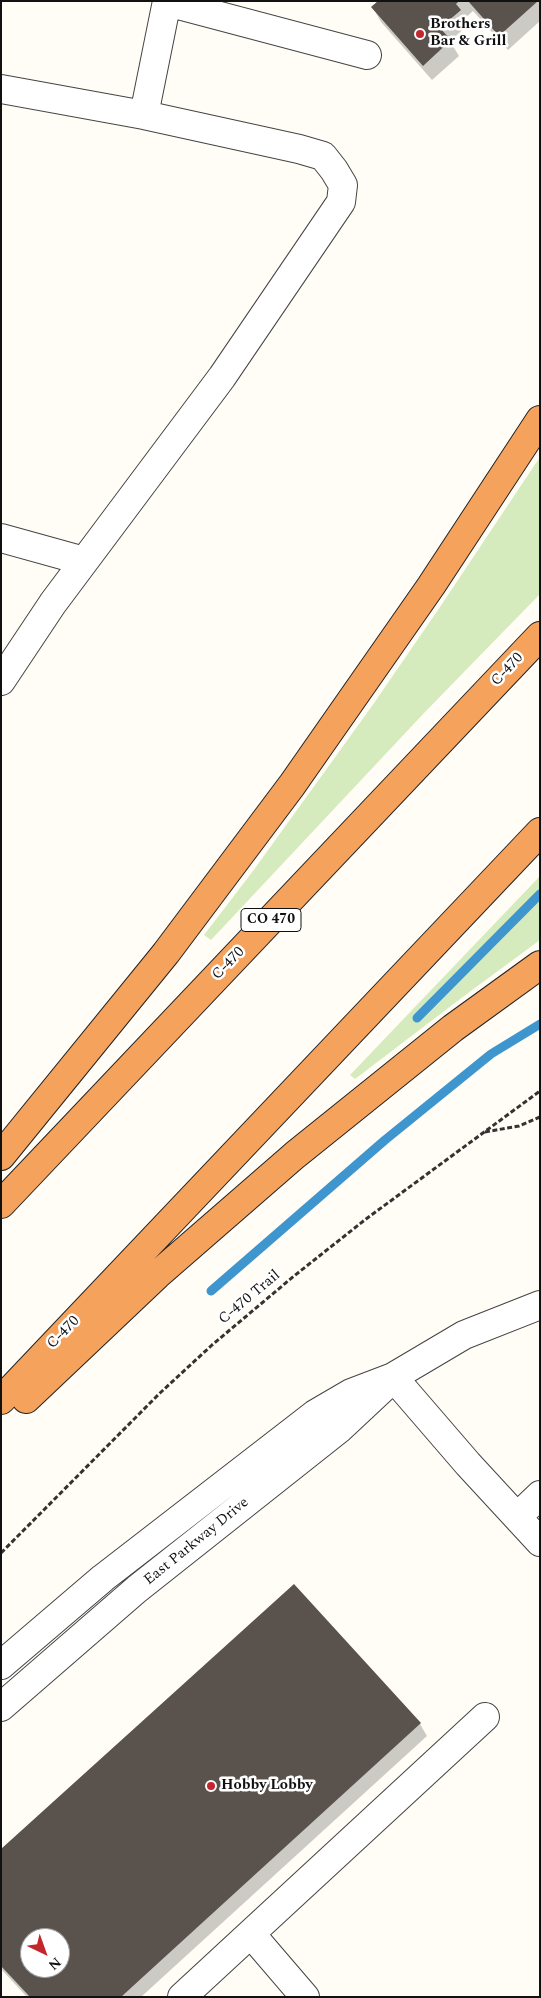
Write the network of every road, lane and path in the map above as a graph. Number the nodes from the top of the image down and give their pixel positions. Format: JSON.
{"nodes":[{"id":1,"x":167,"y":2,"type":"edge"},
{"id":2,"x":367,"y":55,"type":"dead end"},
{"id":3,"x":1,"y":89,"type":"edge"},
{"id":4,"x":144,"y":116,"type":"junction"},
{"id":5,"x":540,"y":420,"type":"edge"},
{"id":6,"x":1,"y":538,"type":"edge"},
{"id":7,"x":84,"y":561,"type":"junction"},
{"id":8,"x":540,"y":636,"type":"edge"},
{"id":9,"x":1,"y":680,"type":"edge"},
{"id":10,"x":540,"y":832,"type":"edge"},
{"id":11,"x":540,"y":965,"type":"edge"},
{"id":12,"x":540,"y":1091,"type":"edge"},
{"id":13,"x":540,"y":1117,"type":"edge"},
{"id":14,"x":484,"y":1132,"type":"junction"},
{"id":15,"x":1,"y":1156,"type":"edge"},
{"id":16,"x":1,"y":1204,"type":"edge"},
{"id":17,"x":540,"y":1305,"type":"edge"},
{"id":18,"x":393,"y":1377,"type":"junction"},
{"id":19,"x":1,"y":1400,"type":"edge"},
{"id":20,"x":1,"y":1418,"type":"edge"},
{"id":21,"x":540,"y":1495,"type":"edge"},
{"id":22,"x":517,"y":1517,"type":"junction"},
{"id":23,"x":540,"y":1542,"type":"edge"},
{"id":24,"x":1,"y":1552,"type":"edge"},
{"id":25,"x":1,"y":1665,"type":"edge"},
{"id":26,"x":1,"y":1707,"type":"edge"},
{"id":27,"x":485,"y":1716,"type":"dead end"},
{"id":28,"x":251,"y":1934,"type":"junction"},
{"id":29,"x":182,"y":1997,"type":"edge"},
{"id":30,"x":306,"y":1997,"type":"edge"}],
"edges":[{"from":1,"to":2,"type":"street"},
{"from":1,"to":4,"type":"street"},
{"from":3,"to":4,"type":"street"},
{"from":4,"to":7,"type":"street"},
{"from":5,"to":15,"type":"highway"},
{"from":6,"to":7,"type":"street"},
{"from":7,"to":9,"type":"street"},
{"from":8,"to":16,"type":"highway","name":"C-470","number":"CO 470"},
{"from":10,"to":19,"type":"highway","name":"C-470"},
{"from":11,"to":20,"type":"highway"},
{"from":12,"to":14,"type":"path","name":"C-470 Trail"},
{"from":13,"to":14,"type":"path"},
{"from":14,"to":24,"type":"path","name":"C-470 Trail"},
{"from":17,"to":18,"type":"street","name":"East Parkway Drive"},
{"from":18,"to":22,"type":"street"},
{"from":18,"to":25,"type":"street","name":"East Parkway Drive"},
{"from":18,"to":26,"type":"street","name":"East Parkway Drive"},
{"from":21,"to":22,"type":"street"},
{"from":22,"to":23,"type":"street"},
{"from":27,"to":28,"type":"street"},
{"from":28,"to":29,"type":"street"},
{"from":28,"to":30,"type":"street"}]}
